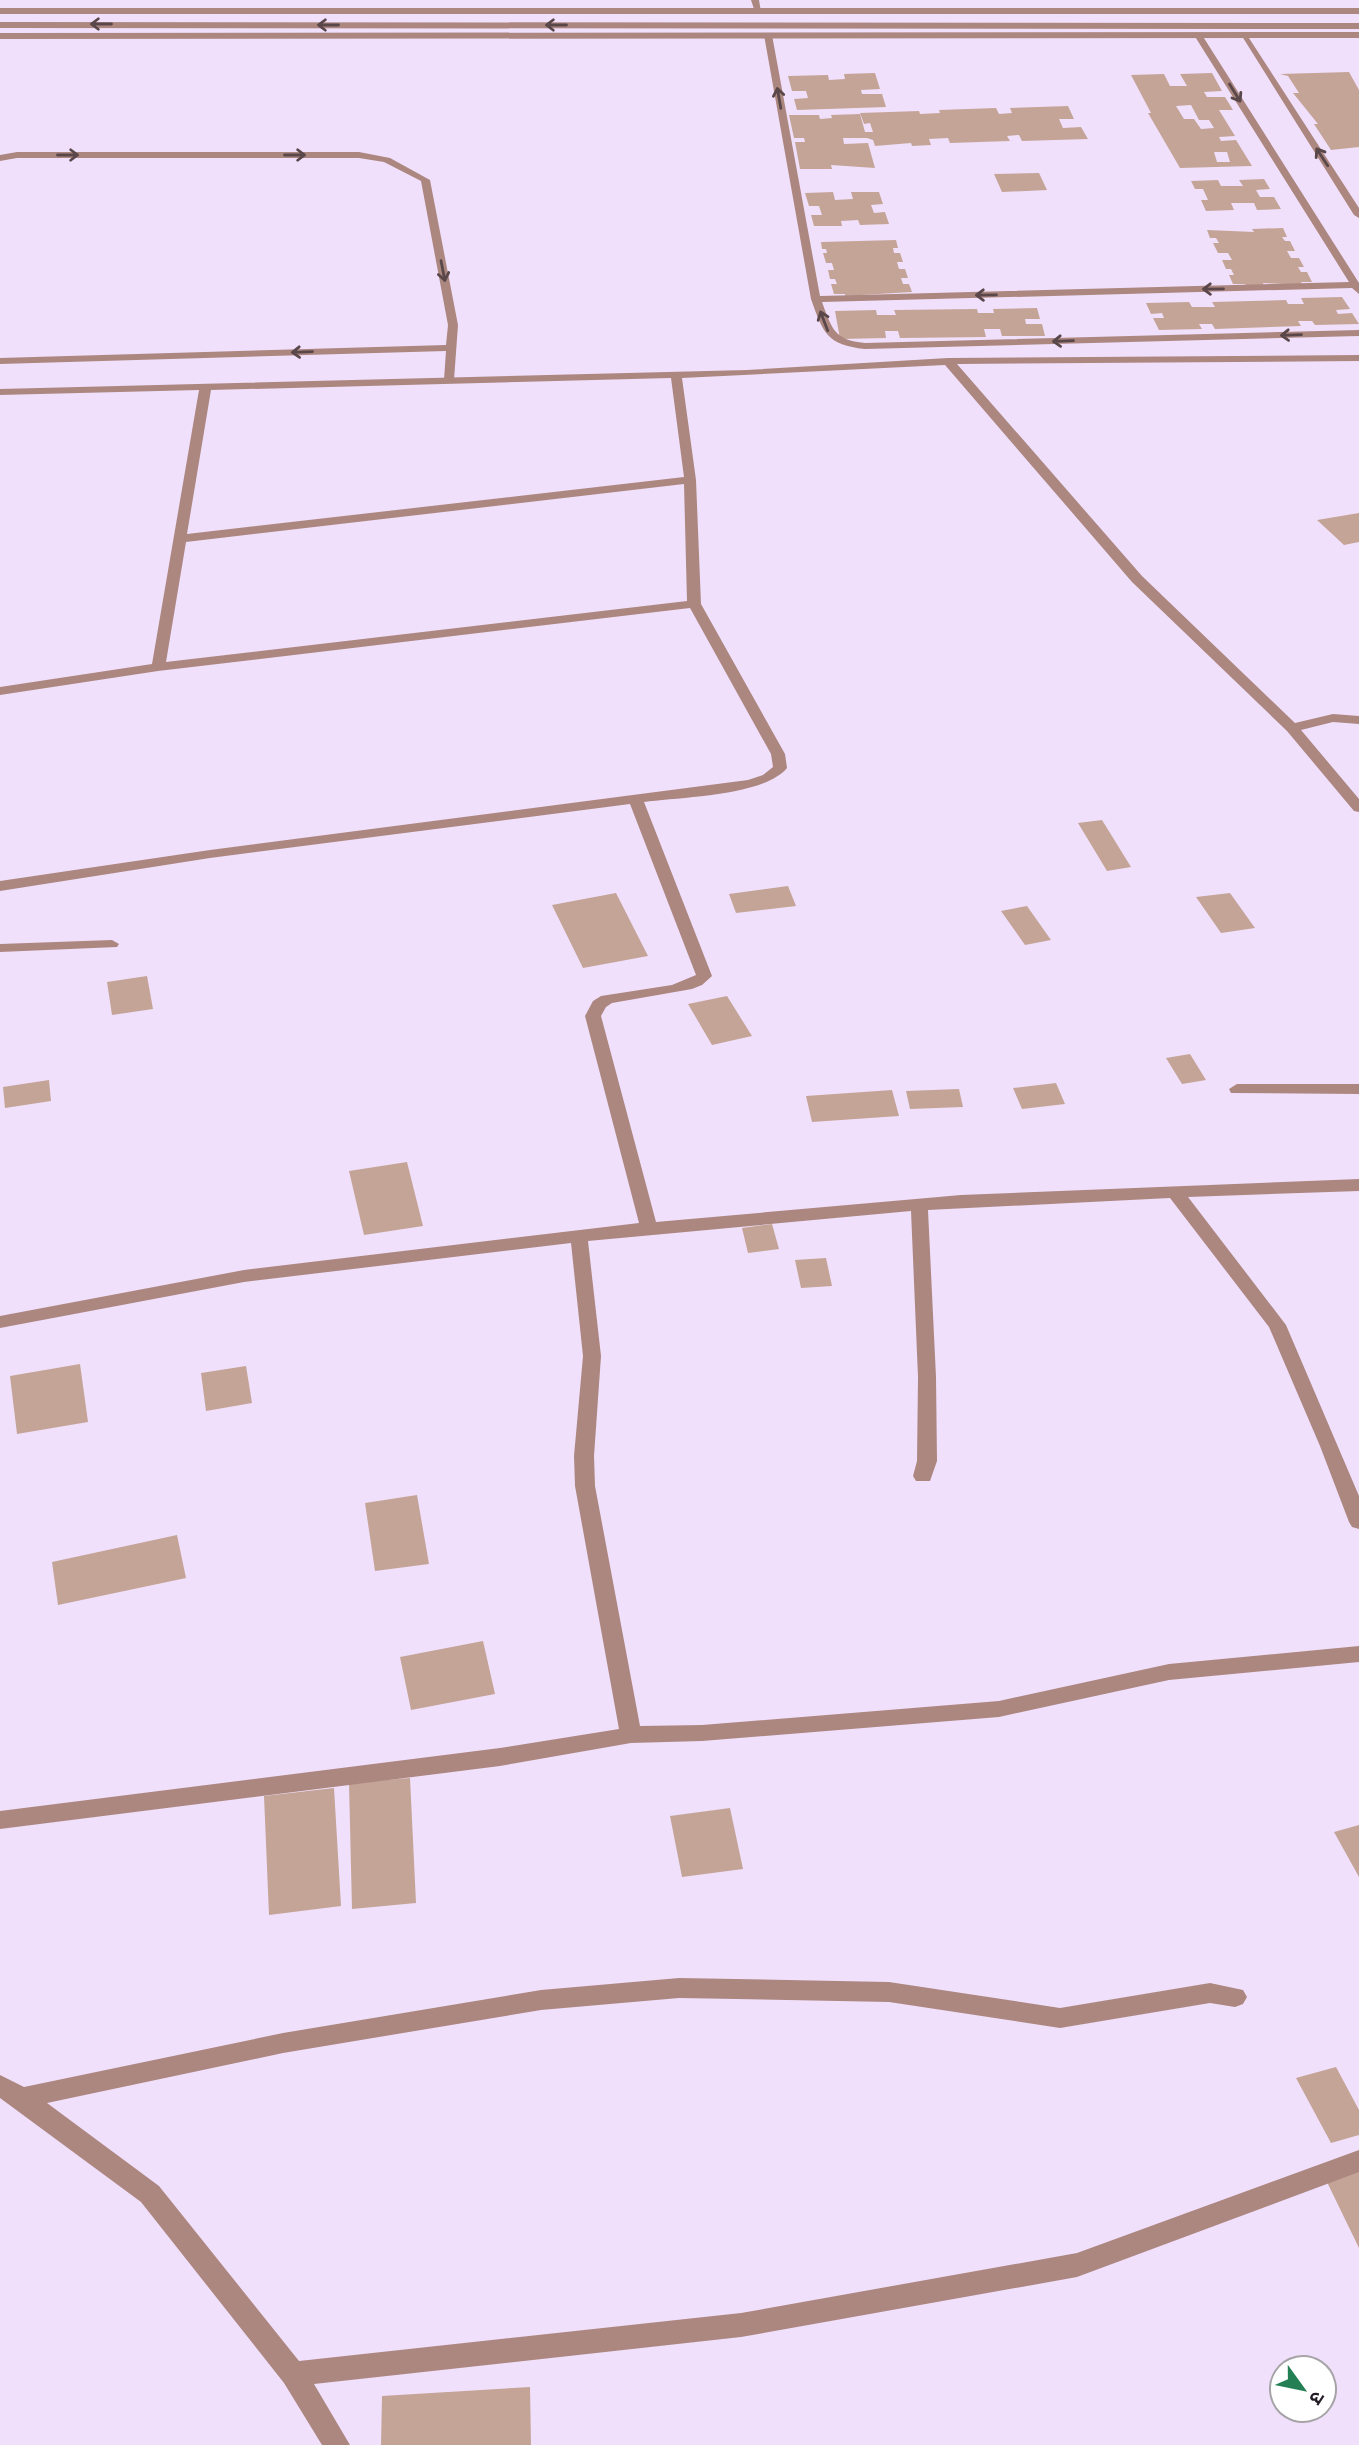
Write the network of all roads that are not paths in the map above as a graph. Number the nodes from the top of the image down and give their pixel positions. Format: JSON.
{"nodes":[{"id":1,"x":757,"y":5,"type":"edge"},
{"id":2,"x":0,"y":11,"type":"edge"},
{"id":3,"x":1359,"y":11,"type":"edge"},
{"id":4,"x":0,"y":25,"type":"edge"},
{"id":5,"x":1359,"y":26,"type":"edge"},
{"id":6,"x":768,"y":35,"type":"junction"},
{"id":7,"x":1198,"y":35,"type":"junction"},
{"id":8,"x":1243,"y":35,"type":"junction"},
{"id":9,"x":0,"y":36,"type":"edge"},
{"id":10,"x":1359,"y":36,"type":"edge"},
{"id":11,"x":0,"y":158,"type":"edge"},
{"id":12,"x":1359,"y":215,"type":"edge"},
{"id":13,"x":1357,"y":289,"type":"edge"},
{"id":14,"x":816,"y":299,"type":"junction"},
{"id":15,"x":1359,"y":333,"type":"edge"},
{"id":16,"x":451,"y":348,"type":"junction"},
{"id":17,"x":1359,"y":358,"type":"edge"},
{"id":18,"x":0,"y":360,"type":"edge"},
{"id":19,"x":948,"y":361,"type":"junction"},
{"id":20,"x":676,"y":374,"type":"junction"},
{"id":21,"x":449,"y":380,"type":"junction"},
{"id":22,"x":206,"y":386,"type":"junction"},
{"id":23,"x":0,"y":392,"type":"edge"},
{"id":24,"x":690,"y":480,"type":"junction"},
{"id":25,"x":180,"y":539,"type":"junction"},
{"id":26,"x":694,"y":604,"type":"junction"},
{"id":27,"x":158,"y":667,"type":"junction"},
{"id":28,"x":0,"y":691,"type":"edge"},
{"id":29,"x":1359,"y":720,"type":"edge"},
{"id":30,"x":1292,"y":727,"type":"junction"},
{"id":31,"x":635,"y":798,"type":"junction"},
{"id":32,"x":1359,"y":808,"type":"edge"},
{"id":33,"x":0,"y":886,"type":"edge"},
{"id":34,"x":112,"y":943,"type":"dead end"},
{"id":35,"x":0,"y":948,"type":"edge"},
{"id":36,"x":1237,"y":1089,"type":"dead end"},
{"id":37,"x":1359,"y":1089,"type":"edge"},
{"id":38,"x":1359,"y":1185,"type":"edge"},
{"id":39,"x":1176,"y":1194,"type":"junction"},
{"id":40,"x":919,"y":1205,"type":"junction"},
{"id":41,"x":649,"y":1228,"type":"junction"},
{"id":42,"x":579,"y":1235,"type":"junction"},
{"id":43,"x":0,"y":1322,"type":"edge"},
{"id":44,"x":923,"y":1476,"type":"dead end"},
{"id":45,"x":1359,"y":1522,"type":"edge"},
{"id":46,"x":1359,"y":1654,"type":"edge"},
{"id":47,"x":631,"y":1735,"type":"junction"},
{"id":48,"x":0,"y":1820,"type":"edge"},
{"id":49,"x":1235,"y":1997,"type":"dead end"},
{"id":50,"x":0,"y":2086,"type":"edge"},
{"id":51,"x":22,"y":2098,"type":"junction"},
{"id":52,"x":1359,"y":2161,"type":"edge"},
{"id":53,"x":293,"y":2374,"type":"junction"},
{"id":54,"x":337,"y":2445,"type":"edge"}],
"edges":[{"from":1,"to":2,"type":"street"},
{"from":1,"to":3,"type":"street"},
{"from":5,"to":4,"type":"street","one_way":true},
{"from":6,"to":7,"type":"street"},
{"from":6,"to":9,"type":"street"},
{"from":14,"to":6,"type":"lane","one_way":true},
{"from":7,"to":8,"type":"street"},
{"from":7,"to":13,"type":"lane","one_way":true},
{"from":8,"to":10,"type":"street"},
{"from":12,"to":8,"type":"lane","one_way":true},
{"from":11,"to":16,"type":"lane","one_way":true},
{"from":13,"to":14,"type":"lane","one_way":true},
{"from":15,"to":14,"type":"lane","one_way":true},
{"from":16,"to":18,"type":"lane","one_way":true},
{"from":16,"to":21,"type":"lane"},
{"from":17,"to":19,"type":"street"},
{"from":19,"to":20,"type":"street"},
{"from":19,"to":30,"type":"street"},
{"from":20,"to":21,"type":"street"},
{"from":20,"to":24,"type":"street"},
{"from":21,"to":22,"type":"street"},
{"from":22,"to":23,"type":"street"},
{"from":22,"to":25,"type":"street"},
{"from":24,"to":25,"type":"street"},
{"from":24,"to":26,"type":"street"},
{"from":25,"to":27,"type":"street"},
{"from":26,"to":27,"type":"street"},
{"from":26,"to":31,"type":"street"},
{"from":27,"to":28,"type":"street"},
{"from":29,"to":30,"type":"street"},
{"from":30,"to":32,"type":"street"},
{"from":31,"to":33,"type":"street"},
{"from":31,"to":41,"type":"street"},
{"from":34,"to":35,"type":"lane"},
{"from":36,"to":37,"type":"street"},
{"from":38,"to":39,"type":"street"},
{"from":39,"to":40,"type":"street"},
{"from":39,"to":45,"type":"street"},
{"from":40,"to":41,"type":"street"},
{"from":40,"to":44,"type":"street"},
{"from":41,"to":42,"type":"street"},
{"from":42,"to":43,"type":"street"},
{"from":42,"to":47,"type":"street"},
{"from":46,"to":47,"type":"street"},
{"from":47,"to":48,"type":"street"},
{"from":49,"to":51,"type":"street"},
{"from":50,"to":51,"type":"street"},
{"from":51,"to":53,"type":"street"},
{"from":52,"to":53,"type":"street"},
{"from":53,"to":54,"type":"street"}]}
